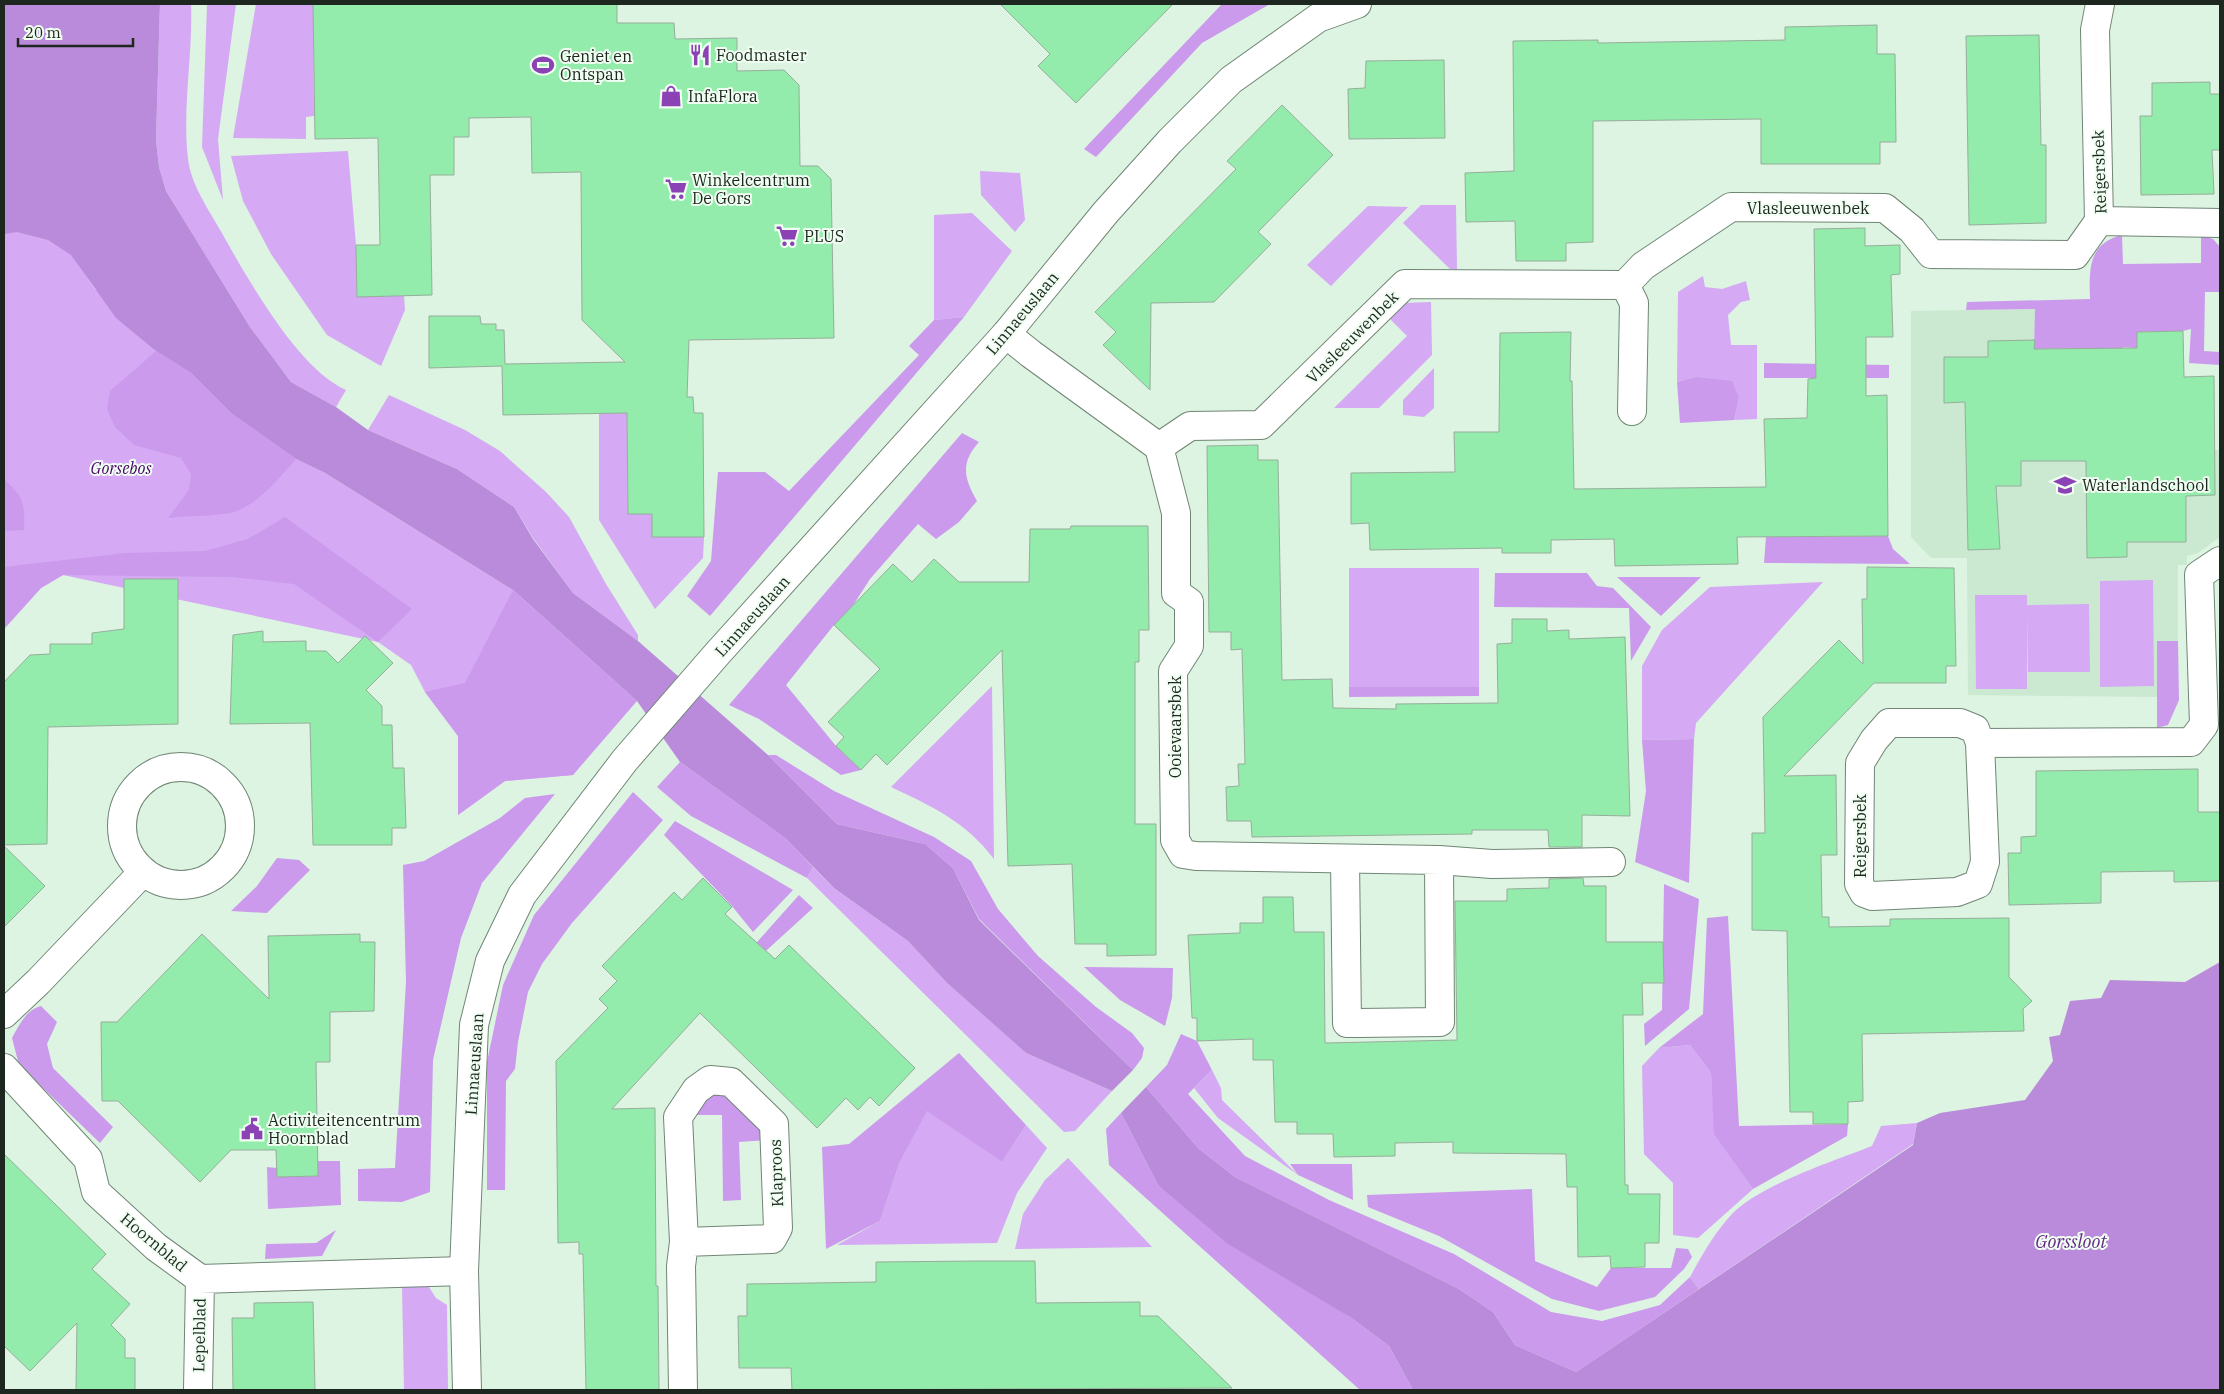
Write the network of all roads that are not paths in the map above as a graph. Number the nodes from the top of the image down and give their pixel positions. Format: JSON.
{"nodes":[{"id":1,"x":1357,"y":4,"type":"edge"},
{"id":2,"x":2100,"y":4,"type":"edge"},
{"id":3,"x":2099,"y":222,"type":"junction"},
{"id":4,"x":2220,"y":223,"type":"edge"},
{"id":5,"x":1625,"y":285,"type":"junction"},
{"id":6,"x":1006,"y":334,"type":"junction"},
{"id":7,"x":1632,"y":411,"type":"dead end"},
{"id":8,"x":1159,"y":447,"type":"junction"},
{"id":9,"x":2220,"y":561,"type":"edge"},
{"id":10,"x":1980,"y":744,"type":"junction"},
{"id":11,"x":1345,"y":859,"type":"junction"},
{"id":12,"x":1440,"y":860,"type":"junction"},
{"id":13,"x":1611,"y":862,"type":"dead end"},
{"id":14,"x":143,"y":872,"type":"junction"},
{"id":15,"x":4,"y":1014,"type":"edge"},
{"id":16,"x":4,"y":1068,"type":"edge"},
{"id":17,"x":684,"y":1242,"type":"junction"},
{"id":18,"x":464,"y":1271,"type":"junction"},
{"id":19,"x":200,"y":1279,"type":"junction"},
{"id":20,"x":198,"y":1390,"type":"edge"},
{"id":21,"x":467,"y":1390,"type":"edge"},
{"id":22,"x":683,"y":1390,"type":"edge"}],
"edges":[{"from":1,"to":6,"type":"street","name":"Linnaeuslaan"},
{"from":2,"to":3,"type":"street","name":"Reigersbek"},
{"from":3,"to":4,"type":"street","name":"Reigersbek"},
{"from":3,"to":5,"type":"street","name":"Vlasleeuwenbek"},
{"from":5,"to":7,"type":"street"},
{"from":5,"to":8,"type":"street","name":"Vlasleeuwenbek"},
{"from":6,"to":8,"type":"street"},
{"from":6,"to":18,"type":"street","name":"Linnaeuslaan"},
{"from":8,"to":11,"type":"street","name":"Ooievaarsbek"},
{"from":9,"to":10,"type":"street"},
{"from":10,"to":10,"type":"street","name":"Reigersbek"},
{"from":11,"to":12,"type":"street","name":"Ooievaarsbek"},
{"from":11,"to":12,"type":"street"},
{"from":12,"to":13,"type":"street","name":"Ooievaarsbek"},
{"from":14,"to":14,"type":"street"},
{"from":14,"to":15,"type":"street"},
{"from":16,"to":19,"type":"street","name":"Hoornblad"},
{"from":17,"to":17,"type":"street","name":"Klaproos"},
{"from":17,"to":22,"type":"street","name":"Klaproos"},
{"from":18,"to":19,"type":"street","name":"Hoornblad"},
{"from":18,"to":21,"type":"street","name":"Linnaeuslaan"},
{"from":19,"to":20,"type":"street","name":"Lepelblad"}]}
